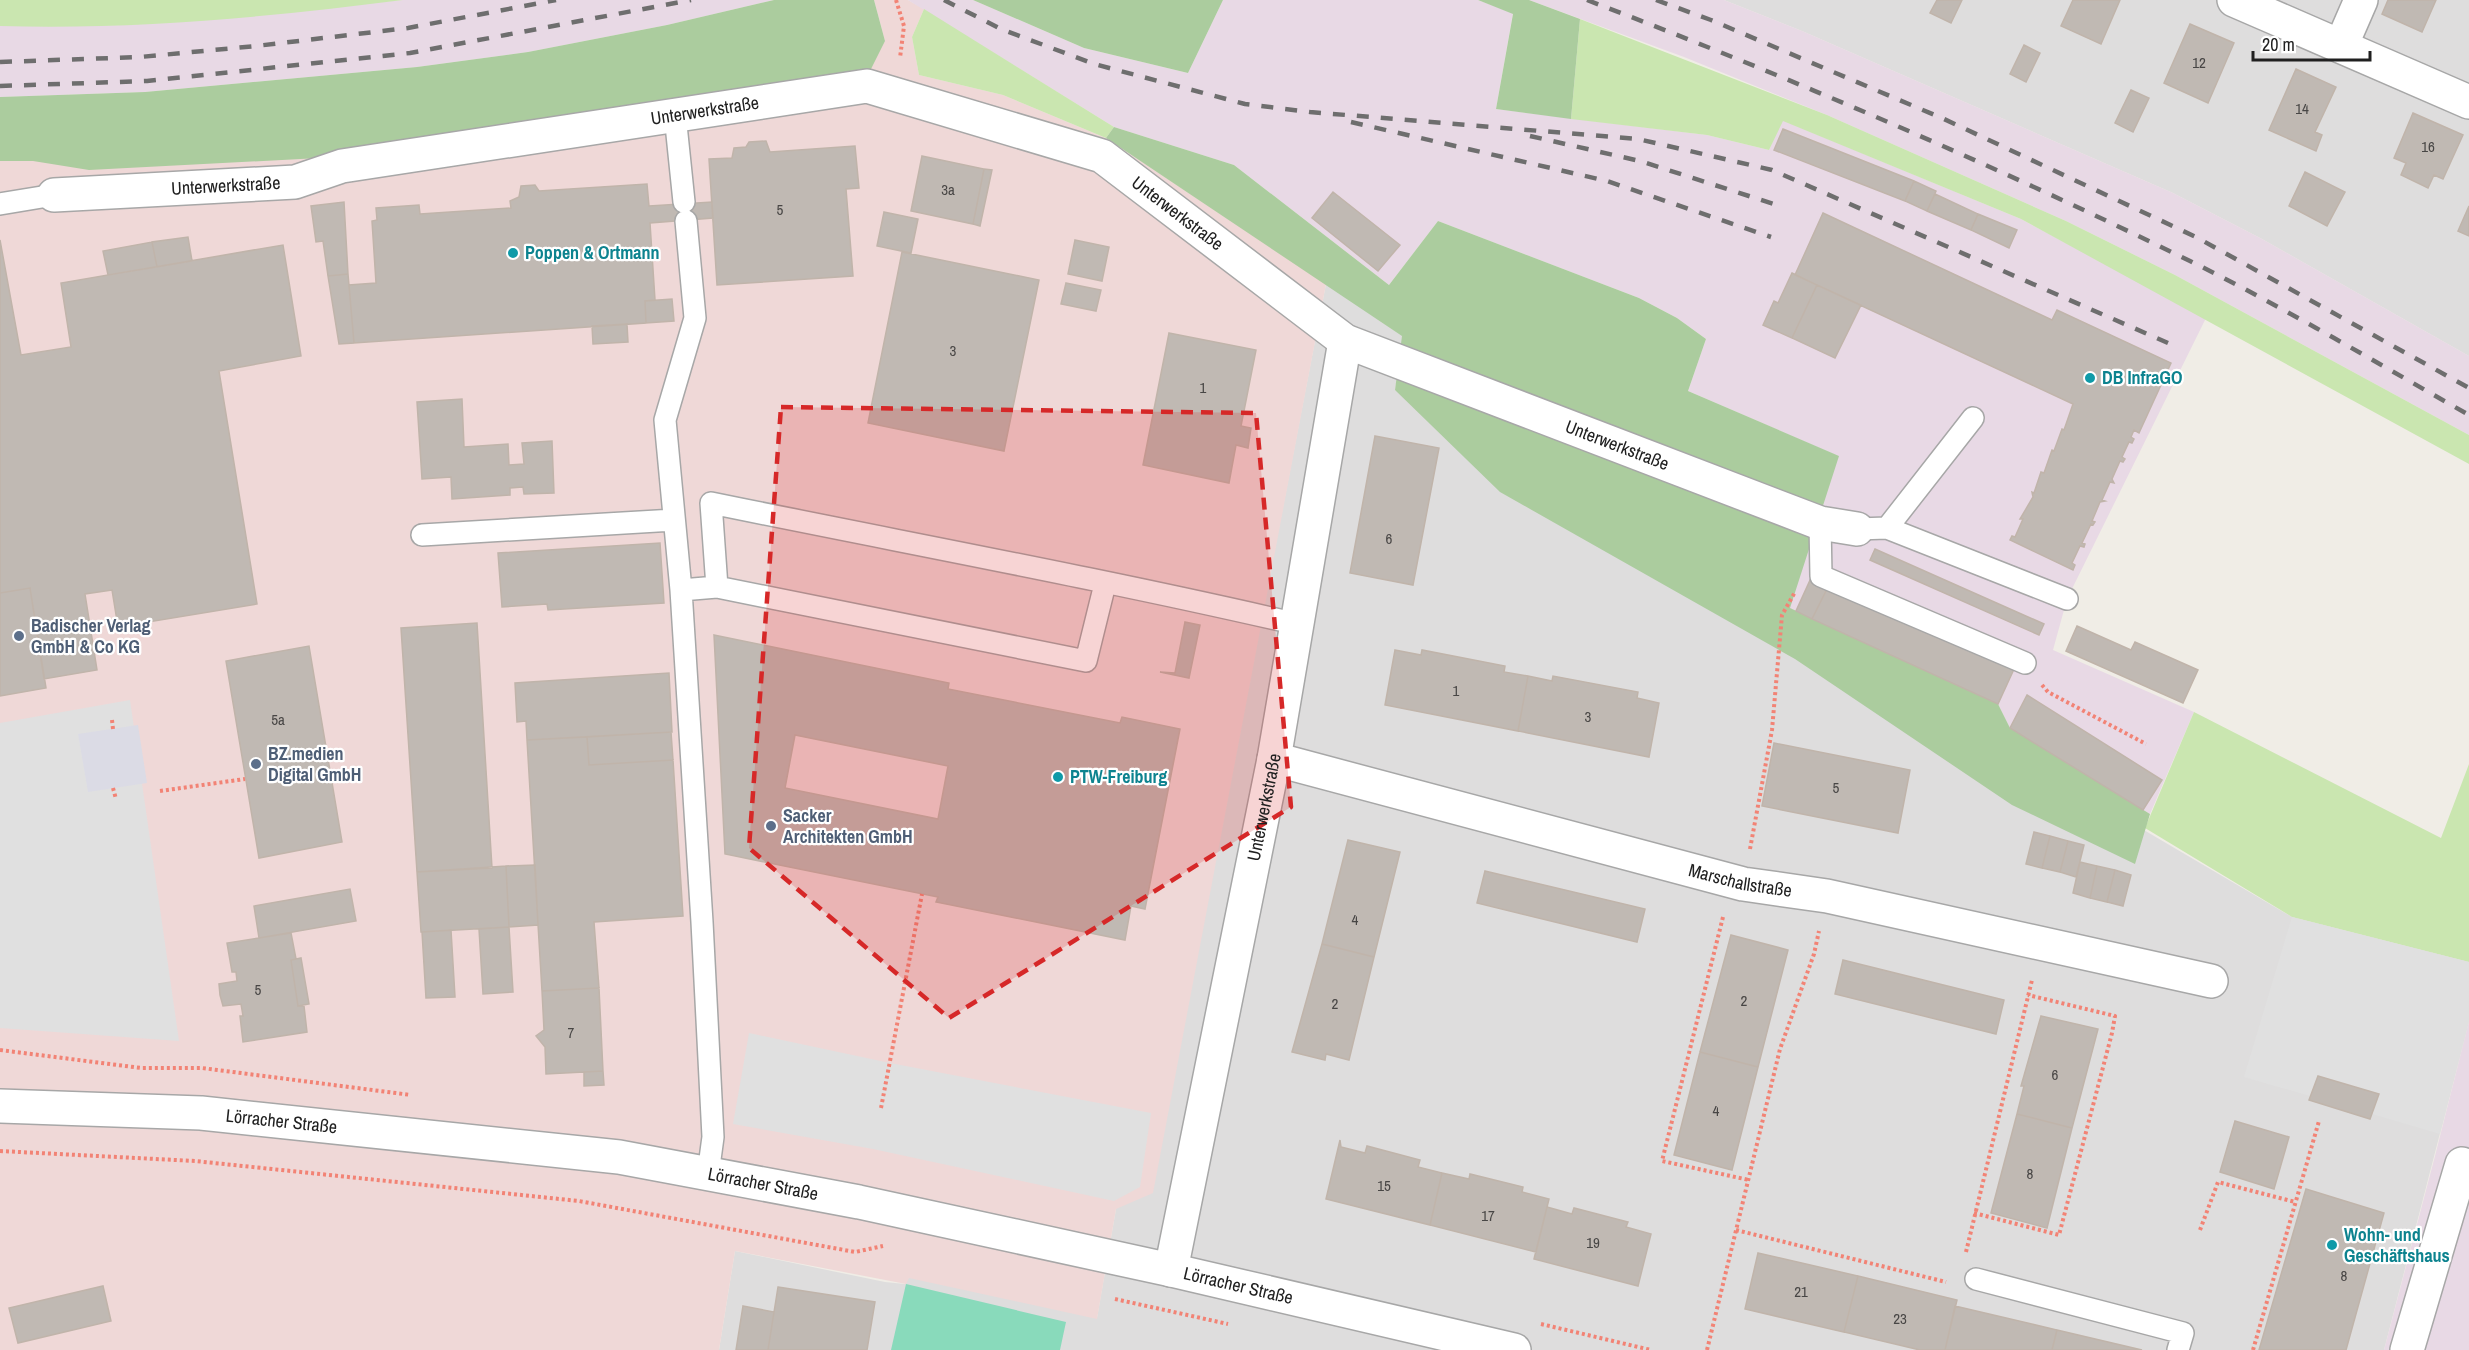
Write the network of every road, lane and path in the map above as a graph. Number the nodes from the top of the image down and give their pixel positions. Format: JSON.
{"nodes":[{"id":1,"x":896,"y":0,"type":"edge"},
{"id":2,"x":2234,"y":0,"type":"edge"},
{"id":3,"x":2361,"y":0,"type":"edge"},
{"id":4,"x":2341,"y":46,"type":"junction"},
{"id":5,"x":886,"y":92,"type":"junction"},
{"id":6,"x":2469,"y":102,"type":"edge"},
{"id":7,"x":675,"y":116,"type":"junction"},
{"id":8,"x":54,"y":195,"type":"joint"},
{"id":9,"x":0,"y":204,"type":"edge"},
{"id":10,"x":1344,"y":341,"type":"junction"},
{"id":11,"x":1973,"y":418,"type":"dead end"},
{"id":12,"x":674,"y":520,"type":"junction"},
{"id":13,"x":1821,"y":523,"type":"junction"},
{"id":14,"x":1872,"y":529,"type":"junction"},
{"id":15,"x":422,"y":535,"type":"dead end"},
{"id":16,"x":1821,"y":570,"type":"junction"},
{"id":17,"x":1105,"y":584,"type":"junction"},
{"id":18,"x":717,"y":587,"type":"junction"},
{"id":19,"x":681,"y":590,"type":"junction"},
{"id":20,"x":2067,"y":599,"type":"dead end"},
{"id":21,"x":1297,"y":624,"type":"junction"},
{"id":22,"x":2025,"y":663,"type":"joint"},
{"id":23,"x":112,"y":720,"type":"dead end"},
{"id":24,"x":113,"y":729,"type":"dead end"},
{"id":25,"x":2146,"y":744,"type":"dead end"},
{"id":26,"x":1274,"y":759,"type":"junction"},
{"id":27,"x":245,"y":779,"type":"dead end"},
{"id":28,"x":113,"y":788,"type":"dead end"},
{"id":29,"x":160,"y":791,"type":"dead end"},
{"id":30,"x":116,"y":799,"type":"dead end"},
{"id":31,"x":1738,"y":883,"type":"junction"},
{"id":32,"x":922,"y":894,"type":"dead end"},
{"id":33,"x":1827,"y":896,"type":"junction"},
{"id":34,"x":2042,"y":944,"type":"junction"},
{"id":35,"x":2211,"y":981,"type":"dead end"},
{"id":36,"x":2027,"y":995,"type":"junction"},
{"id":37,"x":0,"y":1050,"type":"edge"},
{"id":38,"x":202,"y":1068,"type":"dead end"},
{"id":39,"x":0,"y":1106,"type":"edge"},
{"id":40,"x":881,"y":1108,"type":"dead end"},
{"id":41,"x":2319,"y":1121,"type":"dead end"},
{"id":42,"x":0,"y":1151,"type":"edge"},
{"id":43,"x":2462,"y":1164,"type":"dead end"},
{"id":44,"x":708,"y":1174,"type":"junction"},
{"id":45,"x":1749,"y":1180,"type":"junction"},
{"id":46,"x":2295,"y":1202,"type":"junction"},
{"id":47,"x":1974,"y":1213,"type":"junction"},
{"id":48,"x":1973,"y":1220,"type":"dead end"},
{"id":49,"x":1736,"y":1230,"type":"junction"},
{"id":50,"x":2200,"y":1230,"type":"dead end"},
{"id":51,"x":885,"y":1246,"type":"dead end"},
{"id":52,"x":1171,"y":1270,"type":"junction"},
{"id":53,"x":1967,"y":1282,"type":"joint"},
{"id":54,"x":1113,"y":1298,"type":"dead end"},
{"id":55,"x":1239,"y":1327,"type":"dead end"},
{"id":56,"x":1514,"y":1350,"type":"edge"},
{"id":57,"x":1707,"y":1350,"type":"edge"},
{"id":58,"x":2178,"y":1350,"type":"edge"},
{"id":59,"x":2253,"y":1350,"type":"edge"},
{"id":60,"x":2407,"y":1350,"type":"edge"}],
"edges":[{"from":1,"to":5,"type":"path"},
{"from":2,"to":4,"type":"street"},
{"from":3,"to":4,"type":"street"},
{"from":4,"to":6,"type":"street"},
{"from":5,"to":7,"type":"street","name":"Unterwerkstraße"},
{"from":5,"to":10,"type":"street","name":"Unterwerkstraße"},
{"from":7,"to":8,"type":"street","name":"Unterwerkstraße"},
{"from":7,"to":12,"type":"lane"},
{"from":8,"to":9,"type":"lane","name":"Unterwerkstraße"},
{"from":10,"to":13,"type":"street","name":"Unterwerkstraße"},
{"from":10,"to":21,"type":"street","name":"Unterwerkstraße"},
{"from":11,"to":14,"type":"lane"},
{"from":12,"to":15,"type":"lane"},
{"from":12,"to":19,"type":"lane"},
{"from":13,"to":14,"type":"street","name":"Unterwerkstraße"},
{"from":13,"to":16,"type":"lane"},
{"from":14,"to":20,"type":"lane"},
{"from":16,"to":22,"type":"lane"},
{"from":16,"to":31,"type":"path"},
{"from":17,"to":18,"type":"lane"},
{"from":17,"to":18,"type":"lane"},
{"from":17,"to":21,"type":"lane"},
{"from":18,"to":19,"type":"lane"},
{"from":19,"to":44,"type":"lane"},
{"from":21,"to":26,"type":"street","name":"Unterwerkstraße"},
{"from":22,"to":25,"type":"path"},
{"from":23,"to":24,"type":"path"},
{"from":26,"to":31,"type":"street","name":"Marschallstraße"},
{"from":26,"to":52,"type":"street","name":"Unterwerkstraße"},
{"from":27,"to":29,"type":"path"},
{"from":28,"to":30,"type":"path"},
{"from":31,"to":33,"type":"street","name":"Marschallstraße"},
{"from":31,"to":45,"type":"path"},
{"from":32,"to":40,"type":"path"},
{"from":33,"to":34,"type":"street","name":"Marschallstraße"},
{"from":33,"to":45,"type":"path"},
{"from":34,"to":35,"type":"street","name":"Marschallstraße"},
{"from":34,"to":36,"type":"path"},
{"from":36,"to":47,"type":"path"},
{"from":36,"to":47,"type":"path"},
{"from":37,"to":38,"type":"path"},
{"from":39,"to":44,"type":"street","name":"Lörracher Straße"},
{"from":41,"to":46,"type":"path"},
{"from":42,"to":51,"type":"path"},
{"from":43,"to":60,"type":"street"},
{"from":44,"to":52,"type":"street","name":"Lörracher Straße"},
{"from":45,"to":49,"type":"path"},
{"from":46,"to":50,"type":"path"},
{"from":46,"to":59,"type":"path"},
{"from":47,"to":48,"type":"path"},
{"from":49,"to":53,"type":"path"},
{"from":49,"to":57,"type":"path"},
{"from":52,"to":56,"type":"street","name":"Lörracher Straße"},
{"from":53,"to":58,"type":"lane"},
{"from":54,"to":55,"type":"path"}]}
